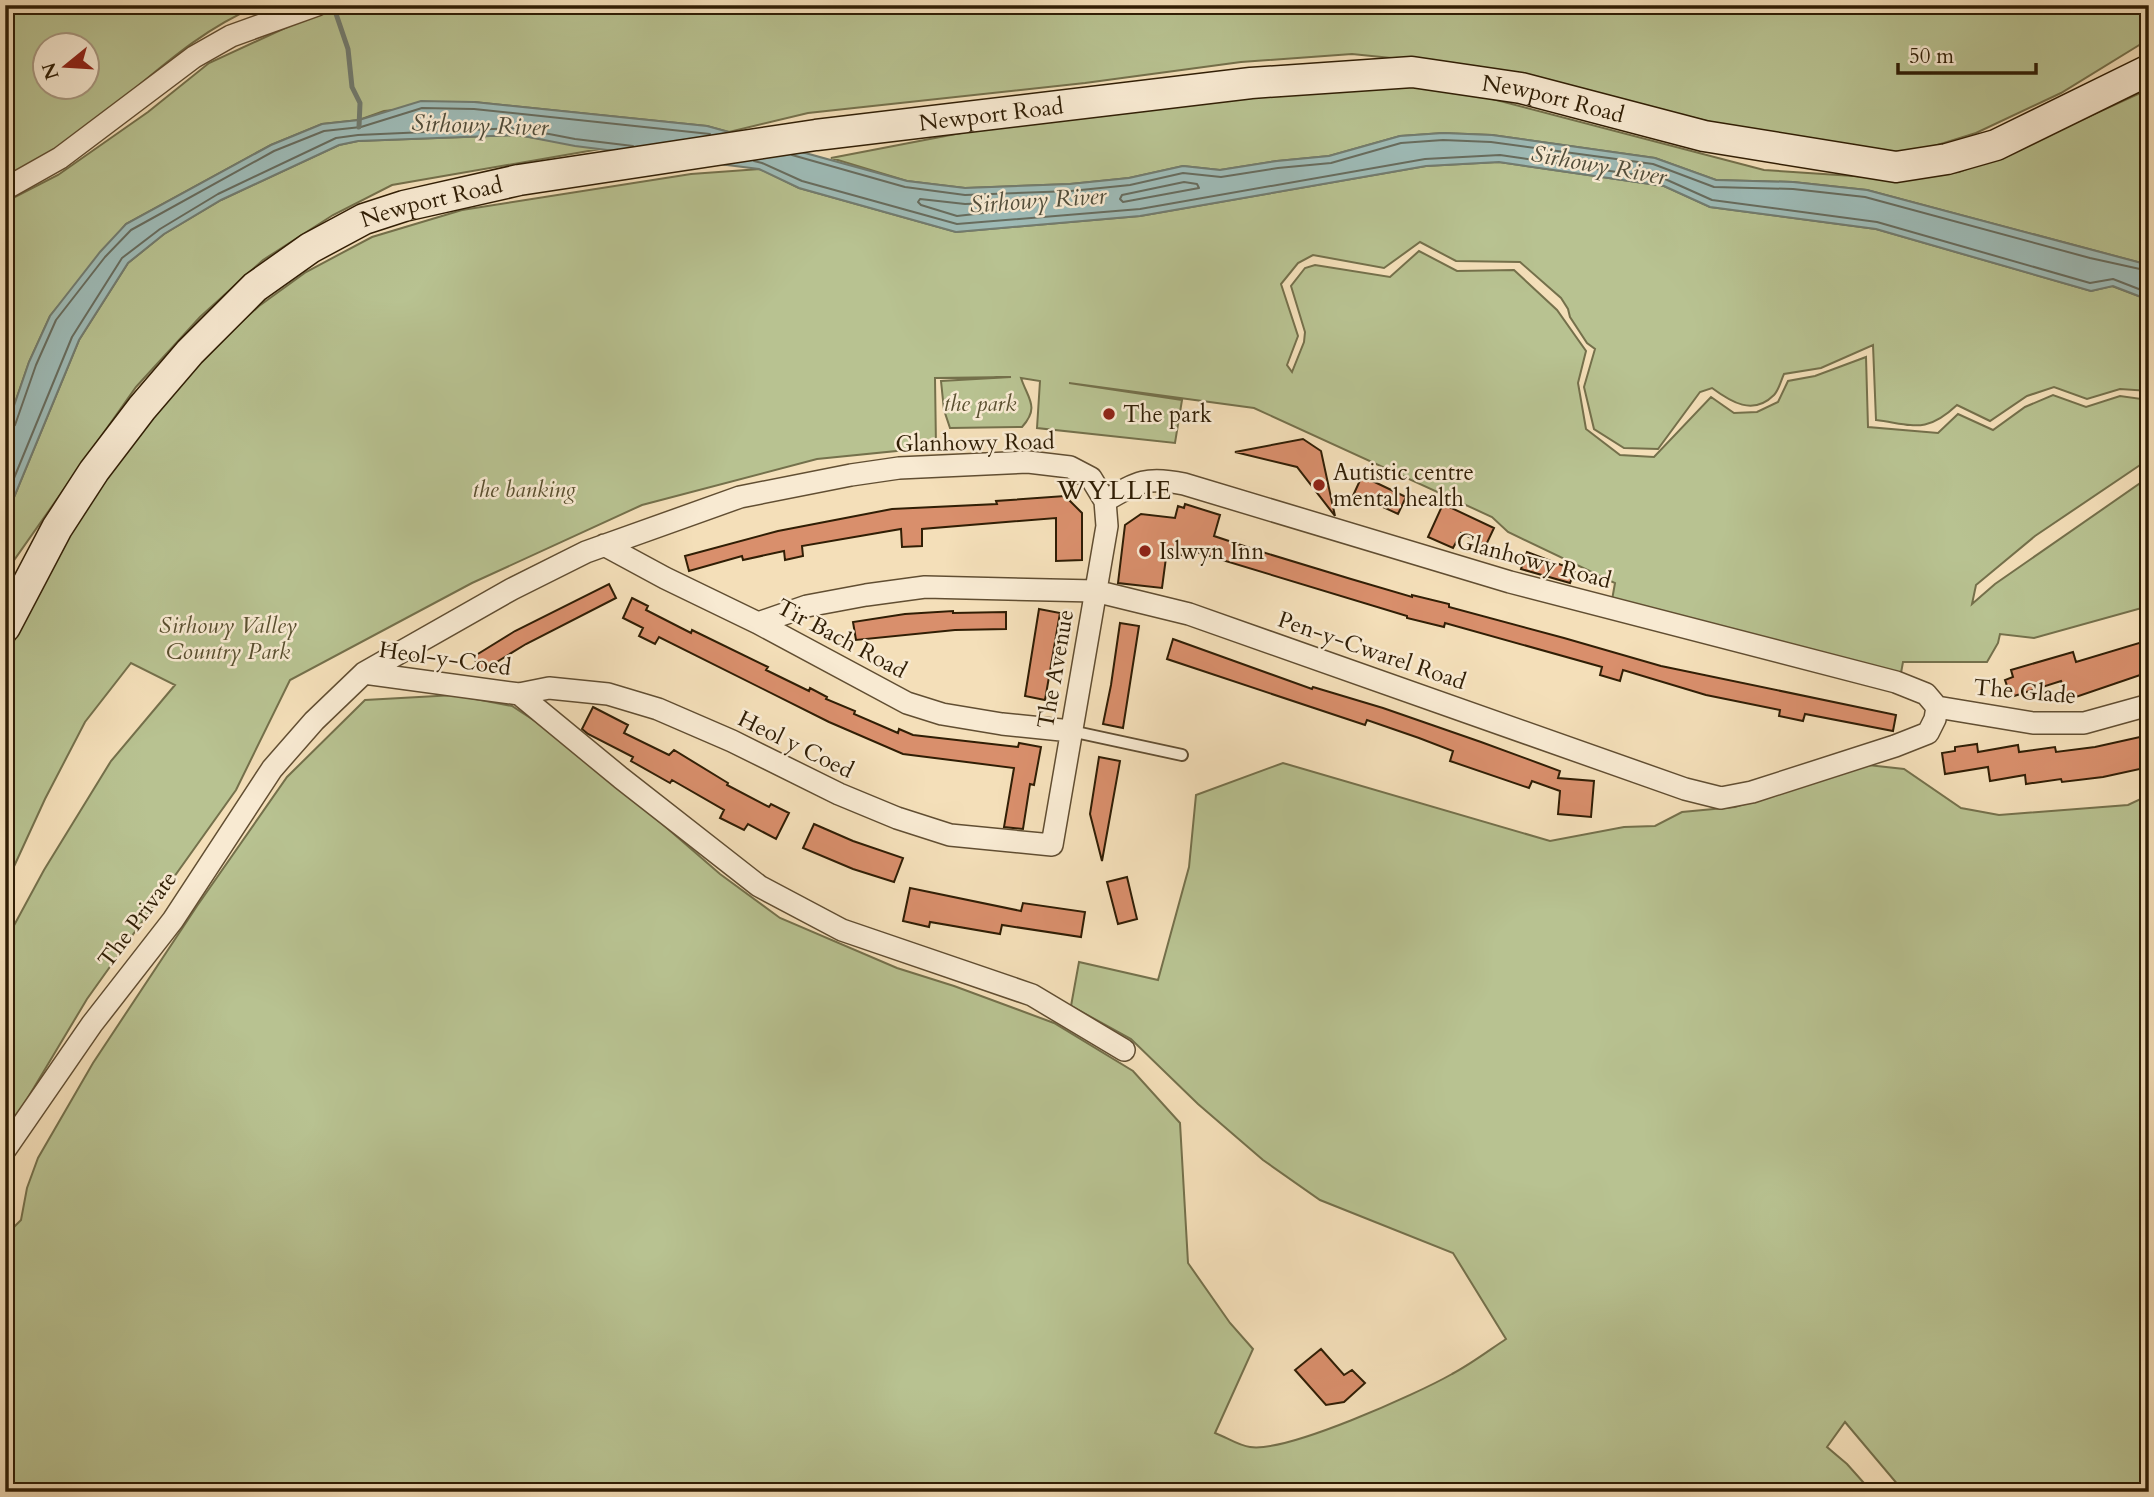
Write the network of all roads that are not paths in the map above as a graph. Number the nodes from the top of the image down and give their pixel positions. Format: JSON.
{"nodes":[{"id":1,"x":317,"y":5,"type":"edge"},
{"id":2,"x":2149,"y":70,"type":"edge"},
{"id":3,"x":5,"y":189,"type":"edge"},
{"id":4,"x":1105,"y":501,"type":"junction"},
{"id":5,"x":604,"y":545,"type":"junction"},
{"id":6,"x":1095,"y":591,"type":"junction"},
{"id":7,"x":758,"y":622,"type":"junction"},
{"id":8,"x":5,"y":627,"type":"edge"},
{"id":9,"x":364,"y":673,"type":"junction"},
{"id":10,"x":519,"y":694,"type":"junction"},
{"id":11,"x":2149,"y":705,"type":"edge"},
{"id":12,"x":1937,"y":707,"type":"junction"},
{"id":13,"x":314,"y":722,"type":"joint"},
{"id":14,"x":1071,"y":731,"type":"junction"},
{"id":15,"x":1182,"y":754,"type":"dead end"},
{"id":16,"x":1052,"y":845,"type":"joint"},
{"id":17,"x":1124,"y":1050,"type":"dead end"},
{"id":18,"x":5,"y":1150,"type":"edge"}],
"edges":[{"from":1,"to":3,"type":"street"},
{"from":2,"to":8,"type":"main road","name":"Newport Road"},
{"from":4,"to":5,"type":"street","name":"Glanhowy Road"},
{"from":4,"to":6,"type":"street","name":"The Avenue"},
{"from":4,"to":12,"type":"street","name":"Glanhowy Road"},
{"from":5,"to":7,"type":"street","name":"Tir Bach Road"},
{"from":5,"to":9,"type":"street","name":"Glanhowy Road"},
{"from":6,"to":7,"type":"street","name":"Pen-y-Cwarel Road"},
{"from":6,"to":12,"type":"street","name":"Pen-y-Cwarel Road"},
{"from":6,"to":14,"type":"street","name":"The Avenue"},
{"from":7,"to":14,"type":"street","name":"Tir Bach Road"},
{"from":9,"to":10,"type":"street","name":"Heol-y-Coed"},
{"from":9,"to":13,"type":"street","name":"Glanhowy Road"},
{"from":10,"to":16,"type":"street","name":"Heol y Coed"},
{"from":10,"to":17,"type":"street"},
{"from":11,"to":12,"type":"street","name":"The Glade"},
{"from":13,"to":18,"type":"street","name":"The Private"},
{"from":14,"to":15,"type":"lane"},
{"from":14,"to":16,"type":"street","name":"The Avenue"}]}
